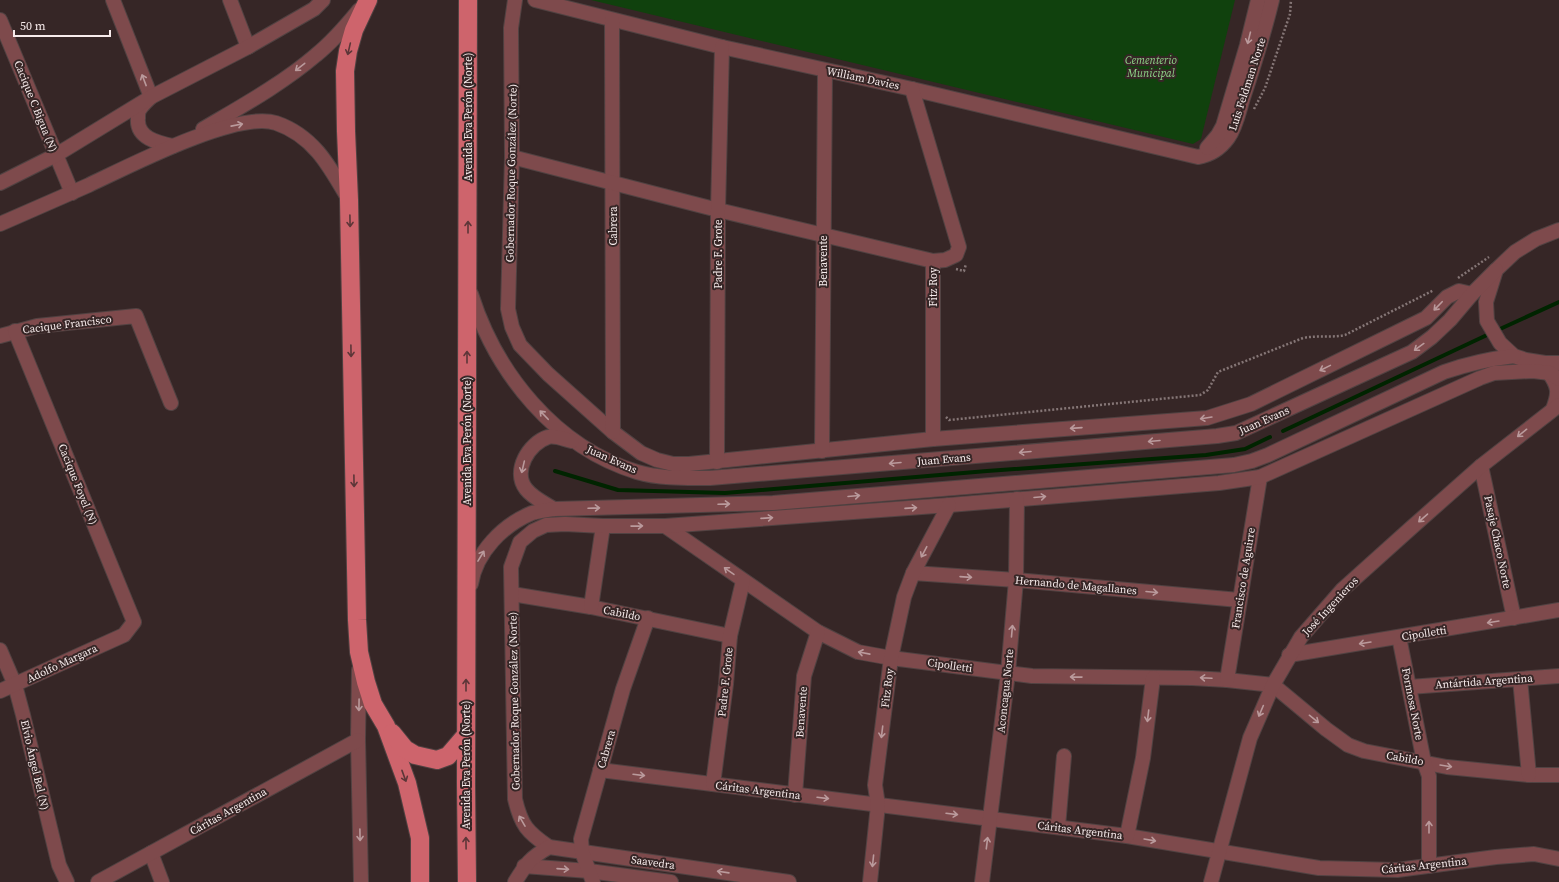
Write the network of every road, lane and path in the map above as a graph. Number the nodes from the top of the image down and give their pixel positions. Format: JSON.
{"nodes":[{"id":1,"x":113,"y":0,"type":"edge"},
{"id":2,"x":230,"y":0,"type":"edge"},
{"id":3,"x":323,"y":0,"type":"edge"},
{"id":4,"x":368,"y":0,"type":"edge"},
{"id":5,"x":515,"y":0,"type":"edge"},
{"id":6,"x":535,"y":0,"type":"edge"},
{"id":7,"x":1258,"y":0,"type":"edge"},
{"id":8,"x":1272,"y":0,"type":"edge"},
{"id":9,"x":1291,"y":0,"type":"edge"},
{"id":10,"x":466,"y":5,"type":"edge"},
{"id":11,"x":0,"y":20,"type":"edge"},
{"id":12,"x":612,"y":20,"type":"junction"},
{"id":13,"x":1260,"y":21,"type":"junction"},
{"id":14,"x":248,"y":47,"type":"junction"},
{"id":15,"x":722,"y":47,"type":"junction"},
{"id":16,"x":825,"y":70,"type":"junction"},
{"id":17,"x":912,"y":89,"type":"junction"},
{"id":18,"x":151,"y":97,"type":"junction"},
{"id":19,"x":1253,"y":113,"type":"dead end"},
{"id":20,"x":173,"y":146,"type":"junction"},
{"id":21,"x":56,"y":155,"type":"junction"},
{"id":22,"x":1190,"y":156,"type":"joint"},
{"id":23,"x":512,"y":157,"type":"junction"},
{"id":24,"x":0,"y":183,"type":"edge"},
{"id":25,"x":613,"y":183,"type":"junction"},
{"id":26,"x":72,"y":193,"type":"junction"},
{"id":27,"x":349,"y":200,"type":"junction"},
{"id":28,"x":718,"y":210,"type":"junction"},
{"id":29,"x":0,"y":224,"type":"edge"},
{"id":30,"x":1559,"y":230,"type":"edge"},
{"id":31,"x":823,"y":235,"type":"junction"},
{"id":32,"x":1490,"y":256,"type":"dead end"},
{"id":33,"x":933,"y":261,"type":"junction"},
{"id":34,"x":966,"y":263,"type":"dead end"},
{"id":35,"x":949,"y":269,"type":"dead end"},
{"id":36,"x":1496,"y":270,"type":"junction"},
{"id":37,"x":1457,"y":279,"type":"dead end"},
{"id":38,"x":468,"y":285,"type":"junction"},
{"id":39,"x":1436,"y":289,"type":"dead end"},
{"id":40,"x":1472,"y":294,"type":"junction"},
{"id":41,"x":15,"y":331,"type":"junction"},
{"id":42,"x":0,"y":336,"type":"edge"},
{"id":43,"x":520,"y":345,"type":"joint"},
{"id":44,"x":1520,"y":358,"type":"junction"},
{"id":45,"x":1556,"y":372,"type":"edge"},
{"id":46,"x":171,"y":403,"type":"dead end"},
{"id":47,"x":1556,"y":407,"type":"edge"},
{"id":48,"x":942,"y":413,"type":"dead end"},
{"id":49,"x":614,"y":432,"type":"junction"},
{"id":50,"x":933,"y":439,"type":"junction"},
{"id":51,"x":573,"y":441,"type":"junction"},
{"id":52,"x":822,"y":451,"type":"junction"},
{"id":53,"x":717,"y":462,"type":"junction"},
{"id":54,"x":1481,"y":466,"type":"junction"},
{"id":55,"x":1260,"y":477,"type":"junction"},
{"id":56,"x":1017,"y":499,"type":"junction"},
{"id":57,"x":949,"y":505,"type":"junction"},
{"id":58,"x":554,"y":509,"type":"junction"},
{"id":59,"x":603,"y":526,"type":"junction"},
{"id":60,"x":665,"y":526,"type":"junction"},
{"id":61,"x":913,"y":573,"type":"junction"},
{"id":62,"x":1016,"y":580,"type":"junction"},
{"id":63,"x":743,"y":581,"type":"junction"},
{"id":64,"x":512,"y":594,"type":"junction"},
{"id":65,"x":1239,"y":600,"type":"junction"},
{"id":66,"x":592,"y":607,"type":"junction"},
{"id":67,"x":1559,"y":610,"type":"edge"},
{"id":68,"x":648,"y":618,"type":"junction"},
{"id":69,"x":1514,"y":618,"type":"junction"},
{"id":70,"x":466,"y":620,"type":"junction"},
{"id":71,"x":818,"y":632,"type":"junction"},
{"id":72,"x":124,"y":635,"type":"joint"},
{"id":73,"x":730,"y":636,"type":"junction"},
{"id":74,"x":1399,"y":637,"type":"junction"},
{"id":75,"x":0,"y":650,"type":"edge"},
{"id":76,"x":359,"y":652,"type":"junction"},
{"id":77,"x":1289,"y":655,"type":"junction"},
{"id":78,"x":891,"y":658,"type":"junction"},
{"id":79,"x":1008,"y":673,"type":"junction"},
{"id":80,"x":1559,"y":676,"type":"edge"},
{"id":81,"x":1153,"y":678,"type":"junction"},
{"id":82,"x":1520,"y":679,"type":"junction"},
{"id":83,"x":1227,"y":680,"type":"junction"},
{"id":84,"x":15,"y":685,"type":"junction"},
{"id":85,"x":1273,"y":685,"type":"junction"},
{"id":86,"x":1409,"y":687,"type":"junction"},
{"id":87,"x":0,"y":691,"type":"edge"},
{"id":88,"x":386,"y":726,"type":"junction"},
{"id":89,"x":466,"y":735,"type":"junction"},
{"id":90,"x":358,"y":740,"type":"junction"},
{"id":91,"x":1064,"y":756,"type":"dead end"},
{"id":92,"x":1424,"y":762,"type":"junction"},
{"id":93,"x":600,"y":770,"type":"junction"},
{"id":94,"x":1529,"y":775,"type":"junction"},
{"id":95,"x":1559,"y":776,"type":"edge"},
{"id":96,"x":713,"y":784,"type":"junction"},
{"id":97,"x":795,"y":795,"type":"junction"},
{"id":98,"x":878,"y":805,"type":"junction"},
{"id":99,"x":990,"y":819,"type":"junction"},
{"id":100,"x":1058,"y":827,"type":"junction"},
{"id":101,"x":1127,"y":836,"type":"junction"},
{"id":102,"x":550,"y":847,"type":"junction"},
{"id":103,"x":582,"y":852,"type":"junction"},
{"id":104,"x":1219,"y":852,"type":"junction"},
{"id":105,"x":151,"y":853,"type":"junction"},
{"id":106,"x":1559,"y":859,"type":"edge"},
{"id":107,"x":524,"y":866,"type":"junction"},
{"id":108,"x":1429,"y":866,"type":"junction"},
{"id":109,"x":591,"y":876,"type":"edge"},
{"id":110,"x":1397,"y":876,"type":"edge"},
{"id":111,"x":67,"y":882,"type":"edge"},
{"id":112,"x":98,"y":882,"type":"edge"},
{"id":113,"x":162,"y":882,"type":"edge"},
{"id":114,"x":361,"y":882,"type":"edge"},
{"id":115,"x":420,"y":882,"type":"edge"},
{"id":116,"x":467,"y":882,"type":"edge"},
{"id":117,"x":515,"y":882,"type":"edge"},
{"id":118,"x":671,"y":882,"type":"edge"},
{"id":119,"x":789,"y":882,"type":"edge"},
{"id":120,"x":870,"y":882,"type":"edge"},
{"id":121,"x":982,"y":882,"type":"edge"},
{"id":122,"x":1211,"y":882,"type":"edge"}],
"edges":[{"from":18,"to":1,"type":"street","one_way":true},
{"from":2,"to":14,"type":"street"},
{"from":3,"to":14,"type":"street"},
{"from":4,"to":20,"type":"street","one_way":true},
{"from":4,"to":27,"type":"main road","one_way":true},
{"from":5,"to":23,"type":"street","name":"Gobernador Roque González (Norte)"},
{"from":6,"to":12,"type":"street","name":"William Davies"},
{"from":7,"to":13,"type":"street","name":"Luis Feldman Norte"},
{"from":8,"to":13,"type":"street","name":"Luis Feldman Norte"},
{"from":9,"to":19,"type":"path"},
{"from":38,"to":10,"type":"main road","name":"Avenida Eva Perón (Norte)","one_way":true},
{"from":11,"to":21,"type":"street","name":"Cacique C Bigua (N)"},
{"from":12,"to":15,"type":"street","name":"William Davies"},
{"from":12,"to":25,"type":"street","name":"Cabrera"},
{"from":13,"to":22,"type":"street","name":"Luis Feldman Norte"},
{"from":14,"to":18,"type":"street"},
{"from":15,"to":16,"type":"street","name":"William Davies"},
{"from":15,"to":28,"type":"street","name":"Padre F. Grote"},
{"from":16,"to":17,"type":"street","name":"William Davies"},
{"from":16,"to":31,"type":"street","name":"Benavente"},
{"from":17,"to":22,"type":"street","name":"William Davies"},
{"from":17,"to":33,"type":"street","name":"Fitz Roy"},
{"from":18,"to":20,"type":"street"},
{"from":18,"to":21,"type":"street"},
{"from":20,"to":26,"type":"street"},
{"from":20,"to":27,"type":"street","one_way":true},
{"from":21,"to":24,"type":"street"},
{"from":21,"to":26,"type":"street","name":"Cacique C Bigua (N)"},
{"from":23,"to":25,"type":"street"},
{"from":23,"to":43,"type":"street","name":"Gobernador Roque González (Norte)"},
{"from":25,"to":28,"type":"street"},
{"from":25,"to":49,"type":"street","name":"Cabrera"},
{"from":26,"to":29,"type":"street"},
{"from":27,"to":76,"type":"main road","one_way":true},
{"from":28,"to":31,"type":"street"},
{"from":28,"to":53,"type":"street","name":"Padre F. Grote"},
{"from":30,"to":36,"type":"street","name":"Juan Evans"},
{"from":31,"to":33,"type":"street"},
{"from":31,"to":52,"type":"street","name":"Benavente"},
{"from":32,"to":37,"type":"path"},
{"from":33,"to":50,"type":"street","name":"Fitz Roy"},
{"from":34,"to":35,"type":"path"},
{"from":36,"to":40,"type":"street","name":"Juan Evans"},
{"from":36,"to":44,"type":"street"},
{"from":51,"to":38,"type":"street","name":"Juan Evans","one_way":true},
{"from":70,"to":38,"type":"main road","name":"Avenida Eva Perón (Norte)","one_way":true},
{"from":39,"to":48,"type":"path"},
{"from":40,"to":50,"type":"street","name":"Juan Evans","one_way":true},
{"from":40,"to":51,"type":"street","name":"Juan Evans","one_way":true},
{"from":41,"to":42,"type":"street","name":"Cacique Francisco"},
{"from":41,"to":46,"type":"street","name":"Cacique Francisco"},
{"from":41,"to":72,"type":"street","name":"Cacique Foyel (N)"},
{"from":43,"to":49,"type":"street","name":"Juan Evans"},
{"from":44,"to":45,"type":"street"},
{"from":58,"to":44,"type":"street","one_way":true},
{"from":45,"to":47,"type":"street"},
{"from":45,"to":55,"type":"street"},
{"from":47,"to":54,"type":"street","name":"José Ingenieros","one_way":true},
{"from":49,"to":53,"type":"street","name":"Juan Evans"},
{"from":50,"to":52,"type":"street","name":"Juan Evans"},
{"from":51,"to":58,"type":"street","one_way":true},
{"from":52,"to":53,"type":"street","name":"Juan Evans"},
{"from":54,"to":69,"type":"street","name":"Pasaje Chaco Norte"},
{"from":54,"to":77,"type":"street","name":"José Ingenieros","one_way":true},
{"from":56,"to":55,"type":"street","one_way":true},
{"from":55,"to":65,"type":"street","name":"Francisco de Aguirre"},
{"from":56,"to":57,"type":"street"},
{"from":56,"to":62,"type":"street","name":"Aconcagua Norte"},
{"from":60,"to":57,"type":"street","one_way":true},
{"from":57,"to":61,"type":"street","name":"Fitz Roy","one_way":true},
{"from":70,"to":58,"type":"street","one_way":true},
{"from":59,"to":60,"type":"street","one_way":true},
{"from":59,"to":64,"type":"street","name":"Gobernador Roque González (Norte)"},
{"from":59,"to":66,"type":"street"},
{"from":63,"to":60,"type":"street","name":"Cipolletti","one_way":true},
{"from":61,"to":62,"type":"street","name":"Hernando de Magallanes","one_way":true},
{"from":61,"to":78,"type":"street","name":"Fitz Roy"},
{"from":62,"to":65,"type":"street","name":"Hernando de Magallanes","one_way":true},
{"from":79,"to":62,"type":"street","name":"Aconcagua Norte","one_way":true},
{"from":63,"to":71,"type":"street","name":"Cipolletti"},
{"from":63,"to":73,"type":"street","name":"Padre F. Grote"},
{"from":64,"to":66,"type":"street","name":"Cabildo"},
{"from":102,"to":64,"type":"street","name":"Gobernador Roque González (Norte)","one_way":true},
{"from":65,"to":83,"type":"street","name":"Francisco de Aguirre"},
{"from":66,"to":68,"type":"street","name":"Cabildo"},
{"from":67,"to":69,"type":"street","name":"Cipolletti"},
{"from":68,"to":73,"type":"street","name":"Cabildo"},
{"from":68,"to":93,"type":"street","name":"Cabrera"},
{"from":69,"to":74,"type":"street","name":"Cipolletti","one_way":true},
{"from":89,"to":70,"type":"main road","name":"Avenida Eva Perón (Norte)","one_way":true},
{"from":78,"to":71,"type":"street","name":"Cipolletti","one_way":true},
{"from":71,"to":97,"type":"street","name":"Benavente"},
{"from":72,"to":84,"type":"street","name":"Adolfo Margara"},
{"from":73,"to":96,"type":"street","name":"Padre F. Grote"},
{"from":74,"to":77,"type":"street","name":"Cipolletti","one_way":true},
{"from":74,"to":86,"type":"street","name":"Formosa Norte"},
{"from":75,"to":84,"type":"street","name":"Elvio Ángel Bel (N)"},
{"from":76,"to":88,"type":"main road"},
{"from":76,"to":90,"type":"street","one_way":true},
{"from":77,"to":85,"type":"street","name":"José Ingenieros"},
{"from":78,"to":79,"type":"street","name":"Cipolletti"},
{"from":78,"to":98,"type":"street","name":"Fitz Roy","one_way":true},
{"from":81,"to":79,"type":"street","name":"Cipolletti","one_way":true},
{"from":79,"to":99,"type":"street","name":"Aconcagua Norte"},
{"from":80,"to":82,"type":"street","name":"Antártida Argentina"},
{"from":83,"to":81,"type":"street","name":"Cipolletti","one_way":true},
{"from":81,"to":101,"type":"street","one_way":true},
{"from":82,"to":86,"type":"street","name":"Antártida Argentina"},
{"from":82,"to":94,"type":"street"},
{"from":83,"to":85,"type":"street","name":"Cipolletti"},
{"from":84,"to":87,"type":"street","name":"Adolfo Margara"},
{"from":84,"to":111,"type":"street","name":"Elvio Ángel Bel (N)"},
{"from":85,"to":92,"type":"street","name":"Cabildo","one_way":true},
{"from":85,"to":104,"type":"street","name":"José Ingenieros","one_way":true},
{"from":86,"to":92,"type":"street","name":"Formosa Norte"},
{"from":88,"to":89,"type":"main road"},
{"from":88,"to":115,"type":"main road","one_way":true},
{"from":116,"to":89,"type":"main road","name":"Avenida Eva Perón (Norte)","one_way":true},
{"from":90,"to":105,"type":"street","name":"Cáritas Argentina"},
{"from":90,"to":114,"type":"street","one_way":true},
{"from":91,"to":100,"type":"street"},
{"from":92,"to":94,"type":"street","name":"Cabildo","one_way":true},
{"from":108,"to":92,"type":"street","name":"Formosa Norte","one_way":true},
{"from":93,"to":96,"type":"street","name":"Cáritas Argentina","one_way":true},
{"from":93,"to":103,"type":"street","name":"Cabrera"},
{"from":94,"to":95,"type":"street","name":"Cabildo"},
{"from":96,"to":97,"type":"street","name":"Cáritas Argentina"},
{"from":97,"to":98,"type":"street","name":"Cáritas Argentina","one_way":true},
{"from":98,"to":99,"type":"street","name":"Cáritas Argentina","one_way":true},
{"from":98,"to":120,"type":"street","name":"Fitz Roy","one_way":true},
{"from":99,"to":100,"type":"street","name":"Cáritas Argentina"},
{"from":121,"to":99,"type":"street","name":"Aconcagua Norte","one_way":true},
{"from":100,"to":101,"type":"street","name":"Cáritas Argentina"},
{"from":101,"to":104,"type":"street","name":"Cáritas Argentina","one_way":true},
{"from":102,"to":103,"type":"street","name":"Saavedra"},
{"from":102,"to":107,"type":"street"},
{"from":103,"to":109,"type":"street","name":"Cabrera"},
{"from":119,"to":103,"type":"street","name":"Saavedra","one_way":true},
{"from":104,"to":110,"type":"street","name":"Cáritas Argentina"},
{"from":104,"to":122,"type":"street","name":"José Ingenieros"},
{"from":105,"to":112,"type":"street","name":"Cáritas Argentina"},
{"from":105,"to":113,"type":"street"},
{"from":106,"to":108,"type":"street","name":"Cáritas Argentina"},
{"from":107,"to":109,"type":"street","name":"Saavedra","one_way":true},
{"from":107,"to":117,"type":"street"},
{"from":108,"to":110,"type":"street","name":"Cáritas Argentina"},
{"from":109,"to":118,"type":"street","name":"Saavedra"}]}
